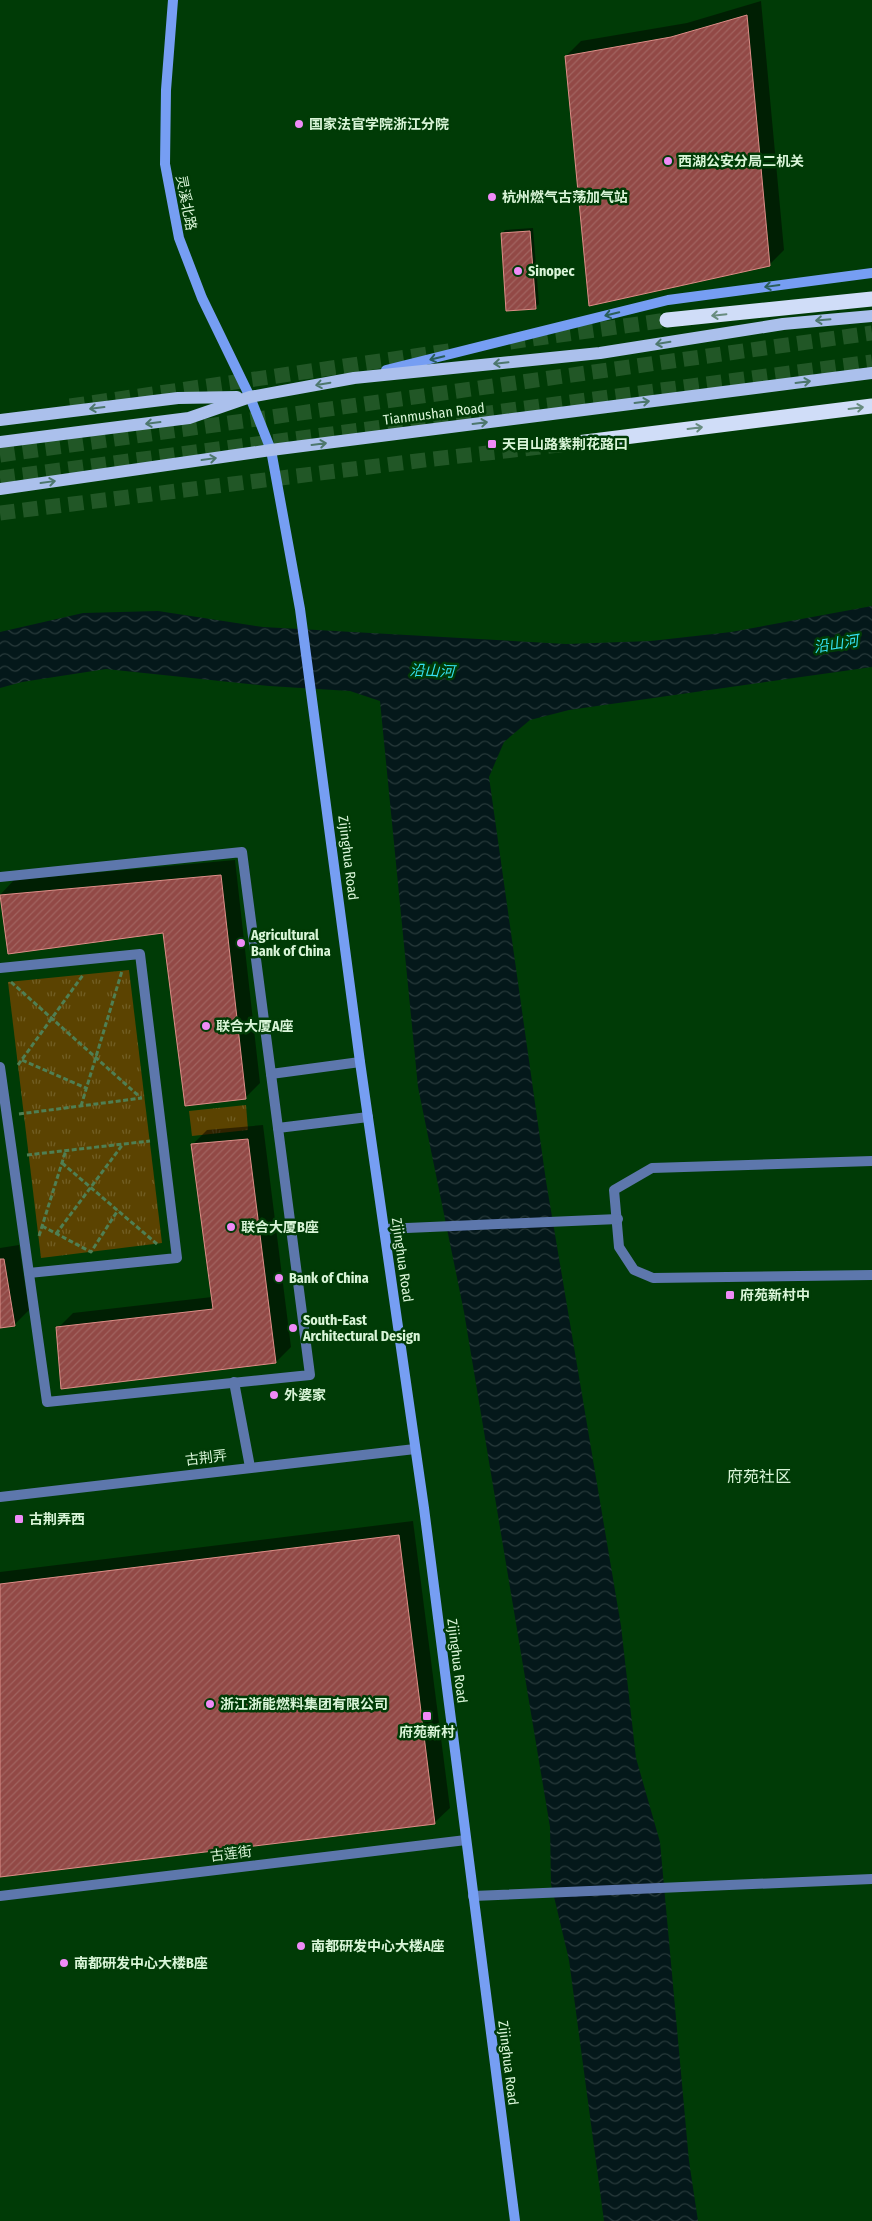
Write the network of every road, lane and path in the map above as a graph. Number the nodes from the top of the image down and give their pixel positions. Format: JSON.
{"nodes":[{"id":1,"x":172,"y":0,"type":"edge"},
{"id":2,"x":872,"y":273,"type":"edge"},
{"id":3,"x":872,"y":299,"type":"edge"},
{"id":4,"x":872,"y":316,"type":"edge"},
{"id":5,"x":667,"y":320,"type":"tunnel mouth"},
{"id":6,"x":872,"y":373,"type":"edge"},
{"id":7,"x":354,"y":378,"type":"junction"},
{"id":8,"x":250,"y":396,"type":"junction"},
{"id":9,"x":872,"y":406,"type":"edge"},
{"id":10,"x":0,"y":420,"type":"edge"},
{"id":11,"x":0,"y":442,"type":"edge"},
{"id":12,"x":577,"y":444,"type":"tunnel mouth"},
{"id":13,"x":271,"y":450,"type":"junction"},
{"id":14,"x":0,"y":489,"type":"edge"},
{"id":15,"x":0,"y":877,"type":"edge"},
{"id":16,"x":0,"y":968,"type":"edge"},
{"id":17,"x":122,"y":971,"type":"dead end"},
{"id":18,"x":83,"y":975,"type":"dead end"},
{"id":19,"x":11,"y":982,"type":"dead end"},
{"id":20,"x":52,"y":1018,"type":"junction"},
{"id":21,"x":95,"y":1058,"type":"junction"},
{"id":22,"x":22,"y":1060,"type":"junction"},
{"id":23,"x":360,"y":1062,"type":"junction"},
{"id":24,"x":18,"y":1065,"type":"dead end"},
{"id":25,"x":0,"y":1067,"type":"edge"},
{"id":26,"x":271,"y":1074,"type":"junction"},
{"id":27,"x":86,"y":1088,"type":"junction"},
{"id":28,"x":157,"y":1096,"type":"junction"},
{"id":29,"x":141,"y":1098,"type":"junction"},
{"id":30,"x":80,"y":1106,"type":"junction"},
{"id":31,"x":7,"y":1116,"type":"junction"},
{"id":32,"x":368,"y":1117,"type":"junction"},
{"id":33,"x":278,"y":1128,"type":"junction"},
{"id":34,"x":163,"y":1140,"type":"junction"},
{"id":35,"x":124,"y":1144,"type":"junction"},
{"id":36,"x":66,"y":1150,"type":"junction"},
{"id":37,"x":13,"y":1158,"type":"junction"},
{"id":38,"x":872,"y":1161,"type":"edge"},
{"id":39,"x":62,"y":1163,"type":"junction"},
{"id":40,"x":91,"y":1187,"type":"junction"},
{"id":41,"x":118,"y":1210,"type":"junction"},
{"id":42,"x":618,"y":1219,"type":"junction"},
{"id":43,"x":42,"y":1226,"type":"junction"},
{"id":44,"x":384,"y":1229,"type":"junction"},
{"id":45,"x":56,"y":1234,"type":"junction"},
{"id":46,"x":39,"y":1237,"type":"dead end"},
{"id":47,"x":157,"y":1244,"type":"dead end"},
{"id":48,"x":29,"y":1273,"type":"junction"},
{"id":49,"x":872,"y":1275,"type":"edge"},
{"id":50,"x":234,"y":1382,"type":"junction"},
{"id":51,"x":415,"y":1449,"type":"junction"},
{"id":52,"x":250,"y":1467,"type":"junction"},
{"id":53,"x":0,"y":1497,"type":"edge"},
{"id":54,"x":466,"y":1840,"type":"junction"},
{"id":55,"x":872,"y":1879,"type":"edge"},
{"id":56,"x":0,"y":1896,"type":"edge"},
{"id":57,"x":473,"y":1896,"type":"junction"},
{"id":58,"x":515,"y":2221,"type":"edge"}],
"edges":[{"from":1,"to":8,"type":"street","name":"灵溪北路"},
{"from":2,"to":7,"type":"street","one_way":true},
{"from":3,"to":5,"type":"highway","one_way":true},
{"from":4,"to":7,"type":"main road","one_way":true},
{"from":13,"to":6,"type":"main road","name":"Tianmushan Road","one_way":true},
{"from":7,"to":8,"type":"main road","one_way":true},
{"from":8,"to":10,"type":"main road","one_way":true},
{"from":8,"to":11,"type":"main road","one_way":true},
{"from":8,"to":13,"type":"street","name":"Zijinghua Road"},
{"from":12,"to":9,"type":"highway","one_way":true},
{"from":14,"to":13,"type":"main road","name":"Tianmushan Road","one_way":true},
{"from":13,"to":23,"type":"street","name":"Zijinghua Road"},
{"from":15,"to":26,"type":"street"},
{"from":16,"to":28,"type":"street"},
{"from":17,"to":21,"type":"path"},
{"from":18,"to":20,"type":"path"},
{"from":19,"to":20,"type":"path"},
{"from":20,"to":21,"type":"path"},
{"from":20,"to":22,"type":"path"},
{"from":21,"to":27,"type":"path"},
{"from":21,"to":29,"type":"path"},
{"from":22,"to":24,"type":"path"},
{"from":22,"to":27,"type":"path"},
{"from":23,"to":26,"type":"street"},
{"from":23,"to":32,"type":"street","name":"Zijinghua Road"},
{"from":25,"to":31,"type":"street"},
{"from":26,"to":33,"type":"street"},
{"from":27,"to":30,"type":"path"},
{"from":28,"to":29,"type":"path"},
{"from":28,"to":34,"type":"street"},
{"from":29,"to":30,"type":"path"},
{"from":30,"to":31,"type":"path"},
{"from":31,"to":37,"type":"street"},
{"from":32,"to":33,"type":"street"},
{"from":32,"to":44,"type":"street","name":"Zijinghua Road"},
{"from":33,"to":50,"type":"street"},
{"from":34,"to":35,"type":"path"},
{"from":34,"to":48,"type":"street"},
{"from":35,"to":36,"type":"path"},
{"from":35,"to":40,"type":"path"},
{"from":36,"to":37,"type":"path"},
{"from":36,"to":39,"type":"path"},
{"from":37,"to":48,"type":"street"},
{"from":38,"to":42,"type":"street"},
{"from":39,"to":40,"type":"path"},
{"from":39,"to":43,"type":"path"},
{"from":40,"to":41,"type":"path"},
{"from":40,"to":45,"type":"path"},
{"from":41,"to":45,"type":"path"},
{"from":41,"to":47,"type":"path"},
{"from":42,"to":44,"type":"street"},
{"from":42,"to":49,"type":"street"},
{"from":43,"to":45,"type":"path"},
{"from":43,"to":46,"type":"path"},
{"from":44,"to":51,"type":"street","name":"Zijinghua Road"},
{"from":48,"to":50,"type":"street"},
{"from":50,"to":52,"type":"street"},
{"from":51,"to":52,"type":"street","name":"古荆弄"},
{"from":51,"to":54,"type":"street","name":"Zijinghua Road"},
{"from":52,"to":53,"type":"street","name":"古荆弄"},
{"from":54,"to":56,"type":"street","name":"古莲街"},
{"from":54,"to":57,"type":"street","name":"Zijinghua Road"},
{"from":55,"to":57,"type":"street"},
{"from":57,"to":58,"type":"street","name":"Zijinghua Road"}]}
